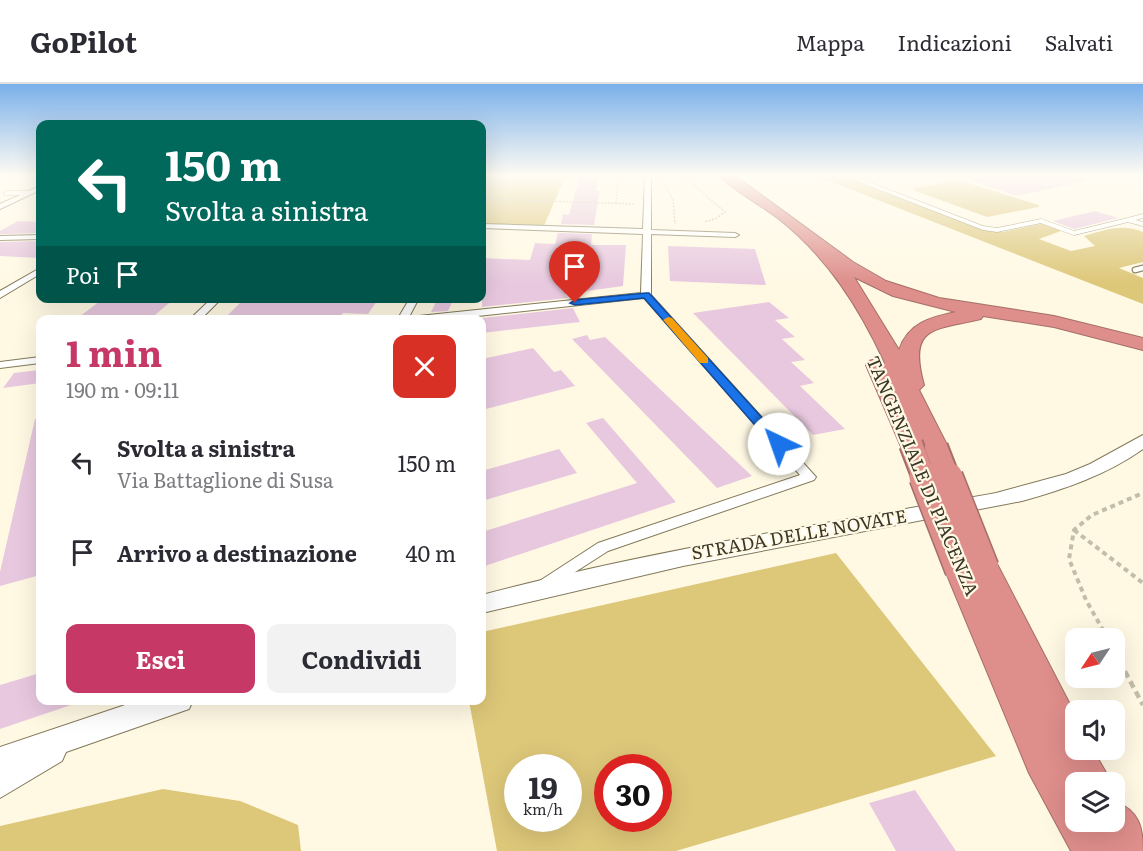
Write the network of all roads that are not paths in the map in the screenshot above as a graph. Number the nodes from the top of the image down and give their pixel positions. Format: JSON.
{"nodes":[{"id":1,"x":648,"y":211,"type":"edge"},
{"id":2,"x":763,"y":211,"type":"edge"},
{"id":3,"x":776,"y":211,"type":"edge"},
{"id":4,"x":939,"y":211,"type":"edge"},
{"id":5,"x":1143,"y":216,"type":"edge"},
{"id":6,"x":1128,"y":220,"type":"junction"},
{"id":7,"x":1143,"y":224,"type":"edge"},
{"id":8,"x":486,"y":226,"type":"edge"},
{"id":9,"x":797,"y":227,"type":"junction"},
{"id":10,"x":648,"y":230,"type":"junction"},
{"id":11,"x":735,"y":235,"type":"dead end"},
{"id":12,"x":36,"y":237,"type":"edge"},
{"id":13,"x":0,"y":238,"type":"edge"},
{"id":14,"x":1143,"y":268,"type":"edge"},
{"id":15,"x":1135,"y":270,"type":"dead end"},
{"id":16,"x":36,"y":273,"type":"edge"},
{"id":17,"x":0,"y":295,"type":"edge"},
{"id":18,"x":646,"y":295,"type":"junction"},
{"id":19,"x":213,"y":303,"type":"edge"},
{"id":20,"x":199,"y":315,"type":"edge"},
{"id":21,"x":456,"y":315,"type":"edge"},
{"id":22,"x":1025,"y":316,"type":"junction"},
{"id":23,"x":1065,"y":324,"type":"junction"},
{"id":24,"x":1143,"y":344,"type":"edge"},
{"id":25,"x":1120,"y":345,"type":"junction"},
{"id":26,"x":1143,"y":354,"type":"edge"},
{"id":27,"x":36,"y":360,"type":"edge"},
{"id":28,"x":1143,"y":360,"type":"edge"},
{"id":29,"x":0,"y":365,"type":"edge"},
{"id":30,"x":1143,"y":441,"type":"edge"},
{"id":31,"x":923,"y":446,"type":"junction"},
{"id":32,"x":972,"y":569,"type":"junction"},
{"id":33,"x":542,"y":587,"type":"junction"},
{"id":34,"x":486,"y":603,"type":"edge"},
{"id":35,"x":164,"y":705,"type":"edge"},
{"id":36,"x":85,"y":731,"type":"junction"},
{"id":37,"x":0,"y":760,"type":"edge"},
{"id":38,"x":1085,"y":772,"type":"edge"},
{"id":39,"x":0,"y":783,"type":"edge"},
{"id":40,"x":1065,"y":799,"type":"edge"},
{"id":41,"x":1084,"y":832,"type":"edge"},
{"id":42,"x":1120,"y":832,"type":"edge"},
{"id":43,"x":1094,"y":851,"type":"edge"},
{"id":44,"x":1132,"y":851,"type":"edge"}],
"edges":[{"from":1,"to":10,"type":"street"},
{"from":2,"to":31,"type":"highway","name":"TANGENZIALE DI PIACENZA"},
{"from":3,"to":9,"type":"highway","name":"TANGENZIALE DI PIACENZA"},
{"from":4,"to":6,"type":"lane"},
{"from":5,"to":6,"type":"lane"},
{"from":6,"to":7,"type":"lane"},
{"from":8,"to":10,"type":"street"},
{"from":9,"to":22,"type":"highway"},
{"from":9,"to":31,"type":"highway","name":"TANGENZIALE DI PIACENZA"},
{"from":10,"to":11,"type":"street"},
{"from":10,"to":18,"type":"street"},
{"from":12,"to":13,"type":"street"},
{"from":14,"to":15,"type":"lane"},
{"from":16,"to":17,"type":"street"},
{"from":18,"to":21,"type":"street"},
{"from":18,"to":33,"type":"street"},
{"from":19,"to":20,"type":"street"},
{"from":22,"to":23,"type":"highway"},
{"from":22,"to":31,"type":"highway"},
{"from":23,"to":24,"type":"highway"},
{"from":23,"to":25,"type":"highway"},
{"from":25,"to":26,"type":"highway"},
{"from":25,"to":28,"type":"highway"},
{"from":27,"to":29,"type":"street"},
{"from":30,"to":33,"type":"street","name":"STRADA DELLE NOVATE"},
{"from":31,"to":32,"type":"highway","name":"TANGENZIALE DI PIACENZA","bridge":true},
{"from":32,"to":38,"type":"highway","name":"TANGENZIALE DI PIACENZA"},
{"from":32,"to":40,"type":"highway","name":"TANGENZIALE DI PIACENZA"},
{"from":33,"to":34,"type":"street","name":"STRADA DELLE NOVATE"},
{"from":35,"to":36,"type":"street"},
{"from":36,"to":37,"type":"street"},
{"from":36,"to":39,"type":"street"},
{"from":41,"to":43,"type":"highway"},
{"from":42,"to":44,"type":"highway"}]}
